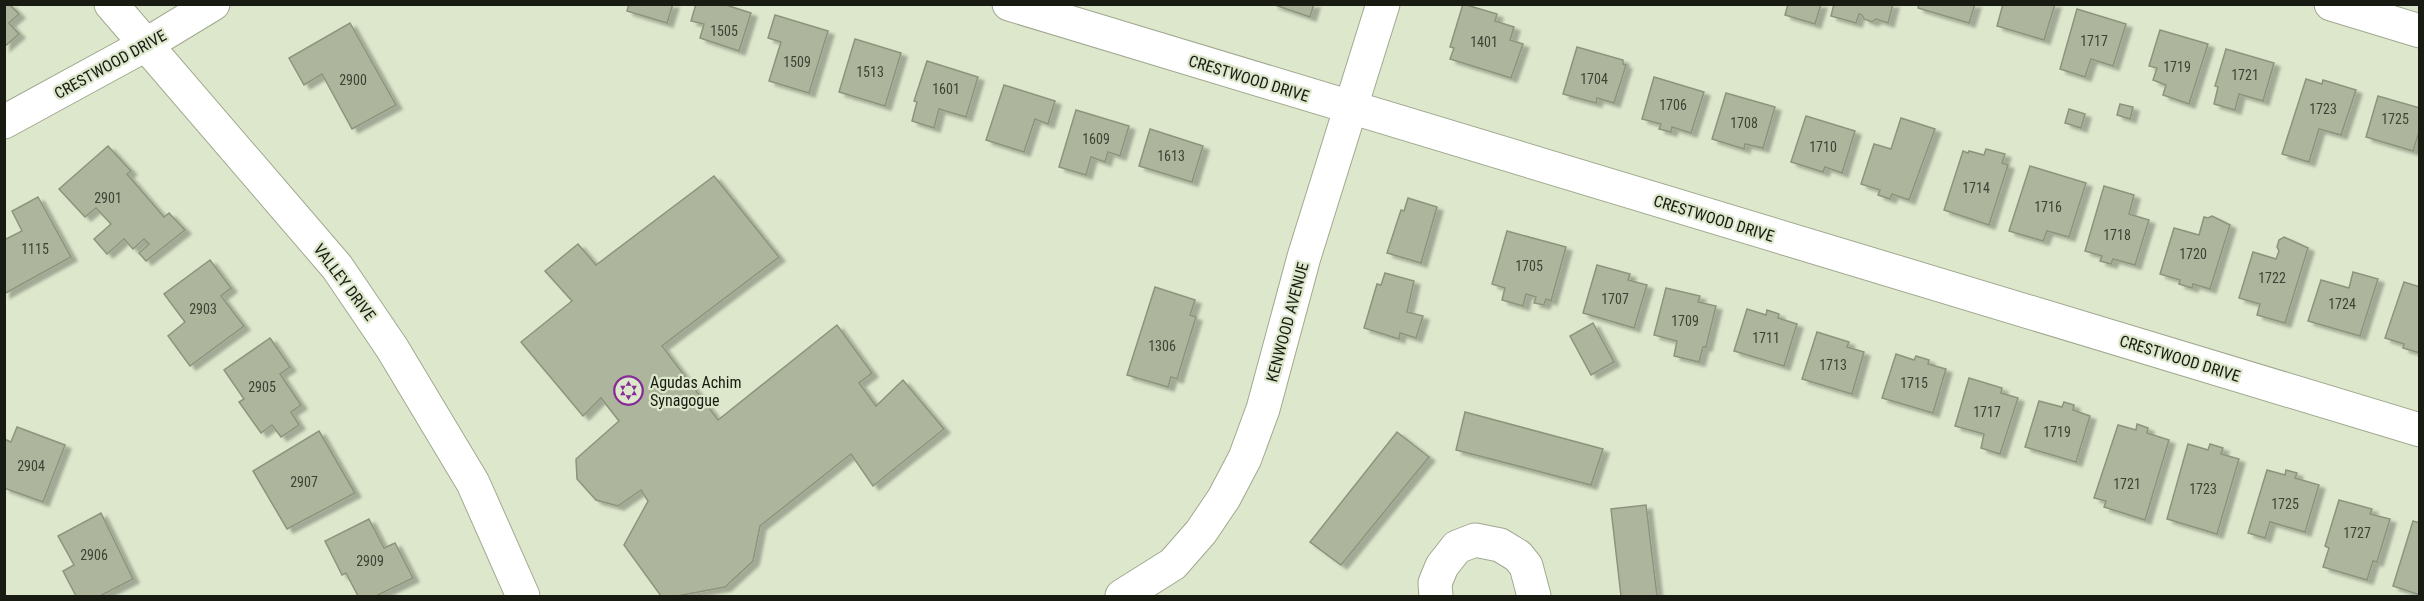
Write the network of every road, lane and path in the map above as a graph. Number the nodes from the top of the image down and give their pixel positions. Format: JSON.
{"nodes":[{"id":1,"x":111,"y":4,"type":"edge"},
{"id":2,"x":213,"y":4,"type":"edge"},
{"id":3,"x":1009,"y":4,"type":"edge"},
{"id":4,"x":1383,"y":4,"type":"edge"},
{"id":5,"x":2331,"y":4,"type":"edge"},
{"id":6,"x":2420,"y":31,"type":"edge"},
{"id":7,"x":147,"y":44,"type":"junction"},
{"id":8,"x":1351,"y":109,"type":"junction"},
{"id":9,"x":4,"y":122,"type":"edge"},
{"id":10,"x":2420,"y":430,"type":"edge"},
{"id":11,"x":523,"y":597,"type":"edge"},
{"id":12,"x":1122,"y":597,"type":"edge"},
{"id":13,"x":1436,"y":597,"type":"edge"},
{"id":14,"x":1534,"y":597,"type":"edge"}],
"edges":[{"from":1,"to":7,"type":"street","name":"VALLEY DRIVE"},
{"from":2,"to":7,"type":"street","name":"CRESTWOOD DRIVE"},
{"from":3,"to":8,"type":"street","name":"CRESTWOOD DRIVE"},
{"from":4,"to":8,"type":"street","name":"KENWOOD AVENUE"},
{"from":5,"to":6,"type":"street"},
{"from":7,"to":9,"type":"street","name":"CRESTWOOD DRIVE"},
{"from":7,"to":11,"type":"street","name":"VALLEY DRIVE"},
{"from":8,"to":10,"type":"street","name":"CRESTWOOD DRIVE"},
{"from":8,"to":12,"type":"street","name":"KENWOOD AVENUE"},
{"from":13,"to":14,"type":"street"}]}
